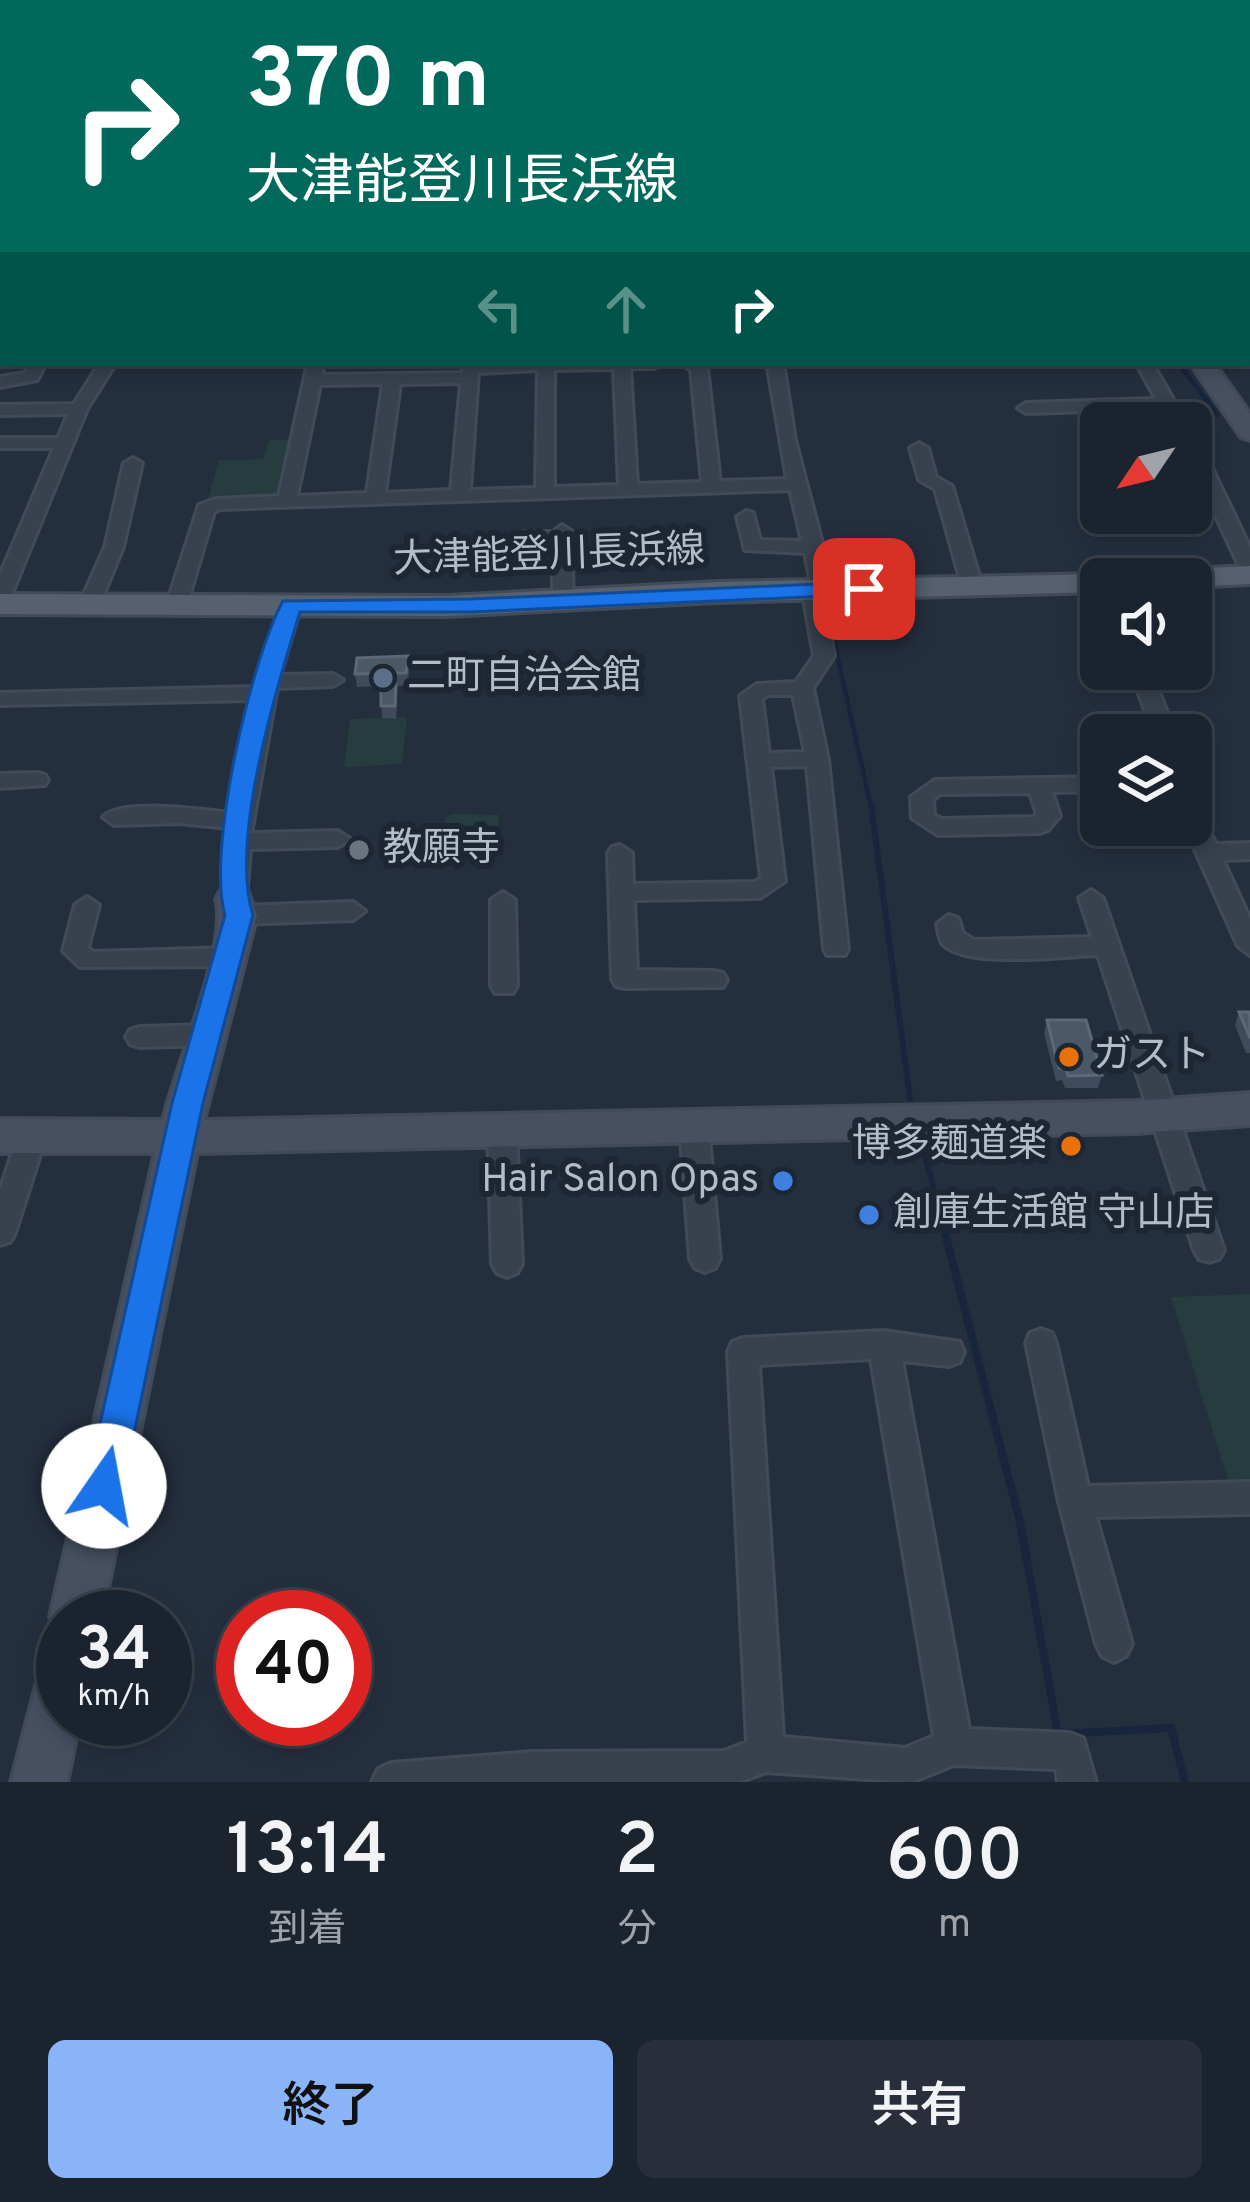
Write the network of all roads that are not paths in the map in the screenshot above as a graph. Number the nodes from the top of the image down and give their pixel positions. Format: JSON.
{"nodes":[{"id":1,"x":37,"y":366,"type":"edge"},
{"id":2,"x":106,"y":366,"type":"edge"},
{"id":3,"x":481,"y":366,"type":"edge"},
{"id":4,"x":546,"y":366,"type":"edge"},
{"id":5,"x":622,"y":366,"type":"edge"},
{"id":6,"x":695,"y":366,"type":"edge"},
{"id":7,"x":776,"y":366,"type":"edge"},
{"id":8,"x":1146,"y":366,"type":"edge"},
{"id":9,"x":1204,"y":366,"type":"edge"},
{"id":10,"x":314,"y":372,"type":"edge"},
{"id":11,"x":469,"y":378,"type":"junction"},
{"id":12,"x":392,"y":379,"type":"junction"},
{"id":13,"x":0,"y":382,"type":"edge"},
{"id":14,"x":1165,"y":402,"type":"edge"},
{"id":15,"x":1080,"y":406,"type":"edge"},
{"id":16,"x":1026,"y":408,"type":"dead end"},
{"id":17,"x":79,"y":409,"type":"junction"},
{"id":18,"x":0,"y":410,"type":"edge"},
{"id":19,"x":1250,"y":432,"type":"edge"},
{"id":20,"x":0,"y":443,"type":"edge"},
{"id":21,"x":64,"y":443,"type":"junction"},
{"id":22,"x":919,"y":448,"type":"dead end"},
{"id":23,"x":133,"y":463,"type":"dead end"},
{"id":24,"x":798,"y":484,"type":"junction"},
{"id":25,"x":712,"y":488,"type":"junction"},
{"id":26,"x":1212,"y":488,"type":"edge"},
{"id":27,"x":628,"y":490,"type":"junction"},
{"id":28,"x":545,"y":493,"type":"junction"},
{"id":29,"x":460,"y":496,"type":"junction"},
{"id":30,"x":375,"y":499,"type":"junction"},
{"id":31,"x":287,"y":502,"type":"junction"},
{"id":32,"x":746,"y":517,"type":"dead end"},
{"id":33,"x":524,"y":538,"type":"dead end"},
{"id":34,"x":814,"y":548,"type":"junction"},
{"id":35,"x":1250,"y":572,"type":"edge"},
{"id":36,"x":1212,"y":575,"type":"edge"},
{"id":37,"x":822,"y":589,"type":"junction"},
{"id":38,"x":974,"y":589,"type":"junction"},
{"id":39,"x":1080,"y":589,"type":"edge"},
{"id":40,"x":0,"y":601,"type":"edge"},
{"id":41,"x":563,"y":602,"type":"junction"},
{"id":42,"x":90,"y":603,"type":"junction"},
{"id":43,"x":177,"y":604,"type":"junction"},
{"id":44,"x":291,"y":605,"type":"junction"},
{"id":45,"x":333,"y":680,"type":"dead end"},
{"id":46,"x":264,"y":687,"type":"junction"},
{"id":47,"x":802,"y":688,"type":"junction"},
{"id":48,"x":0,"y":699,"type":"edge"},
{"id":49,"x":817,"y":759,"type":"junction"},
{"id":50,"x":762,"y":760,"type":"junction"},
{"id":51,"x":37,"y":780,"type":"dead end"},
{"id":52,"x":0,"y":781,"type":"edge"},
{"id":53,"x":1080,"y":785,"type":"edge"},
{"id":54,"x":1039,"y":786,"type":"junction"},
{"id":55,"x":114,"y":817,"type":"dead end"},
{"id":56,"x":237,"y":831,"type":"junction"},
{"id":57,"x":338,"y":839,"type":"dead end"},
{"id":58,"x":1205,"y":846,"type":"edge"},
{"id":59,"x":1250,"y":851,"type":"edge"},
{"id":60,"x":1208,"y":852,"type":"junction"},
{"id":61,"x":620,"y":853,"type":"dead end"},
{"id":62,"x":622,"y":892,"type":"junction"},
{"id":63,"x":1091,"y":898,"type":"dead end"},
{"id":64,"x":503,"y":900,"type":"dead end"},
{"id":65,"x":87,"y":905,"type":"dead end"},
{"id":66,"x":353,"y":911,"type":"dead end"},
{"id":67,"x":234,"y":923,"type":"junction"},
{"id":68,"x":949,"y":924,"type":"dead end"},
{"id":69,"x":1106,"y":946,"type":"junction"},
{"id":70,"x":1250,"y":946,"type":"edge"},
{"id":71,"x":836,"y":949,"type":"dead end"},
{"id":72,"x":714,"y":980,"type":"dead end"},
{"id":73,"x":504,"y":986,"type":"dead end"},
{"id":74,"x":208,"y":1035,"type":"junction"},
{"id":75,"x":139,"y":1037,"type":"dead end"},
{"id":76,"x":1250,"y":1109,"type":"edge"},
{"id":77,"x":1163,"y":1115,"type":"junction"},
{"id":78,"x":694,"y":1126,"type":"junction"},
{"id":79,"x":502,"y":1130,"type":"junction"},
{"id":80,"x":16,"y":1136,"type":"edge"},
{"id":81,"x":182,"y":1137,"type":"junction"},
{"id":82,"x":0,"y":1233,"type":"edge"},
{"id":83,"x":1210,"y":1250,"type":"dead end"},
{"id":84,"x":705,"y":1258,"type":"dead end"},
{"id":85,"x":506,"y":1264,"type":"dead end"},
{"id":86,"x":1041,"y":1342,"type":"dead end"},
{"id":87,"x":884,"y":1345,"type":"junction"},
{"id":88,"x":949,"y":1352,"type":"dead end"},
{"id":89,"x":1250,"y":1498,"type":"edge"},
{"id":90,"x":1075,"y":1502,"type":"junction"},
{"id":91,"x":82,"y":1590,"type":"edge"},
{"id":92,"x":1114,"y":1644,"type":"dead end"},
{"id":93,"x":47,"y":1746,"type":"edge"},
{"id":94,"x":954,"y":1748,"type":"junction"},
{"id":95,"x":766,"y":1754,"type":"junction"},
{"id":96,"x":906,"y":1774,"type":"edge"},
{"id":97,"x":533,"y":1776,"type":"edge"},
{"id":98,"x":725,"y":1776,"type":"edge"},
{"id":99,"x":39,"y":1782,"type":"edge"},
{"id":100,"x":391,"y":1782,"type":"edge"},
{"id":101,"x":1077,"y":1782,"type":"edge"}],
"edges":[{"from":1,"to":13,"type":"street"},
{"from":2,"to":17,"type":"street"},
{"from":3,"to":11,"type":"street"},
{"from":4,"to":28,"type":"street"},
{"from":5,"to":27,"type":"street"},
{"from":6,"to":25,"type":"street"},
{"from":7,"to":24,"type":"street"},
{"from":8,"to":14,"type":"street"},
{"from":9,"to":19,"type":"street"},
{"from":10,"to":12,"type":"street"},
{"from":10,"to":31,"type":"street"},
{"from":11,"to":12,"type":"street"},
{"from":11,"to":29,"type":"street"},
{"from":12,"to":30,"type":"street"},
{"from":15,"to":16,"type":"street"},
{"from":17,"to":18,"type":"street"},
{"from":17,"to":21,"type":"street"},
{"from":20,"to":21,"type":"street"},
{"from":21,"to":40,"type":"street"},
{"from":22,"to":38,"type":"street"},
{"from":23,"to":42,"type":"street"},
{"from":24,"to":25,"type":"street"},
{"from":24,"to":34,"type":"street"},
{"from":25,"to":27,"type":"street"},
{"from":26,"to":35,"type":"street"},
{"from":27,"to":28,"type":"street"},
{"from":28,"to":29,"type":"street"},
{"from":29,"to":30,"type":"street"},
{"from":30,"to":31,"type":"street"},
{"from":31,"to":43,"type":"street"},
{"from":32,"to":34,"type":"street"},
{"from":33,"to":41,"type":"street"},
{"from":34,"to":37,"type":"street"},
{"from":35,"to":36,"type":"main road"},
{"from":37,"to":38,"type":"main road","name":"大津能登川長浜線"},
{"from":37,"to":41,"type":"main road","name":"大津能登川長浜線"},
{"from":37,"to":47,"type":"street"},
{"from":38,"to":39,"type":"main road","name":"大津能登川長浜線"},
{"from":40,"to":42,"type":"main road","name":"大津能登川長浜線"},
{"from":41,"to":44,"type":"main road","name":"大津能登川長浜線"},
{"from":42,"to":43,"type":"main road","name":"大津能登川長浜線"},
{"from":43,"to":44,"type":"main road","name":"大津能登川長浜線"},
{"from":44,"to":46,"type":"street"},
{"from":45,"to":46,"type":"street"},
{"from":46,"to":48,"type":"street"},
{"from":46,"to":56,"type":"street"},
{"from":47,"to":49,"type":"street"},
{"from":47,"to":50,"type":"street"},
{"from":49,"to":50,"type":"street"},
{"from":49,"to":71,"type":"street"},
{"from":50,"to":62,"type":"street"},
{"from":51,"to":52,"type":"street"},
{"from":53,"to":54,"type":"street"},
{"from":54,"to":54,"type":"street"},
{"from":55,"to":56,"type":"street"},
{"from":56,"to":57,"type":"street"},
{"from":56,"to":67,"type":"street"},
{"from":58,"to":60,"type":"street"},
{"from":59,"to":60,"type":"street"},
{"from":60,"to":70,"type":"street"},
{"from":61,"to":62,"type":"street"},
{"from":62,"to":72,"type":"street"},
{"from":63,"to":69,"type":"street"},
{"from":64,"to":73,"type":"street"},
{"from":65,"to":67,"type":"street"},
{"from":66,"to":67,"type":"street"},
{"from":67,"to":74,"type":"street"},
{"from":68,"to":69,"type":"street"},
{"from":69,"to":77,"type":"street"},
{"from":74,"to":75,"type":"street"},
{"from":74,"to":81,"type":"street"},
{"from":76,"to":77,"type":"street"},
{"from":77,"to":78,"type":"street"},
{"from":77,"to":83,"type":"street"},
{"from":78,"to":79,"type":"street"},
{"from":78,"to":84,"type":"street"},
{"from":79,"to":81,"type":"street"},
{"from":79,"to":85,"type":"street"},
{"from":80,"to":81,"type":"street"},
{"from":80,"to":82,"type":"street"},
{"from":81,"to":91,"type":"street"},
{"from":86,"to":90,"type":"street"},
{"from":87,"to":88,"type":"street"},
{"from":87,"to":94,"type":"street"},
{"from":87,"to":95,"type":"street"},
{"from":89,"to":90,"type":"street"},
{"from":90,"to":92,"type":"street"},
{"from":93,"to":99,"type":"street"},
{"from":94,"to":96,"type":"street"},
{"from":94,"to":101,"type":"street"},
{"from":95,"to":96,"type":"street"},
{"from":95,"to":98,"type":"street"},
{"from":97,"to":98,"type":"street"},
{"from":97,"to":100,"type":"street"}]}
